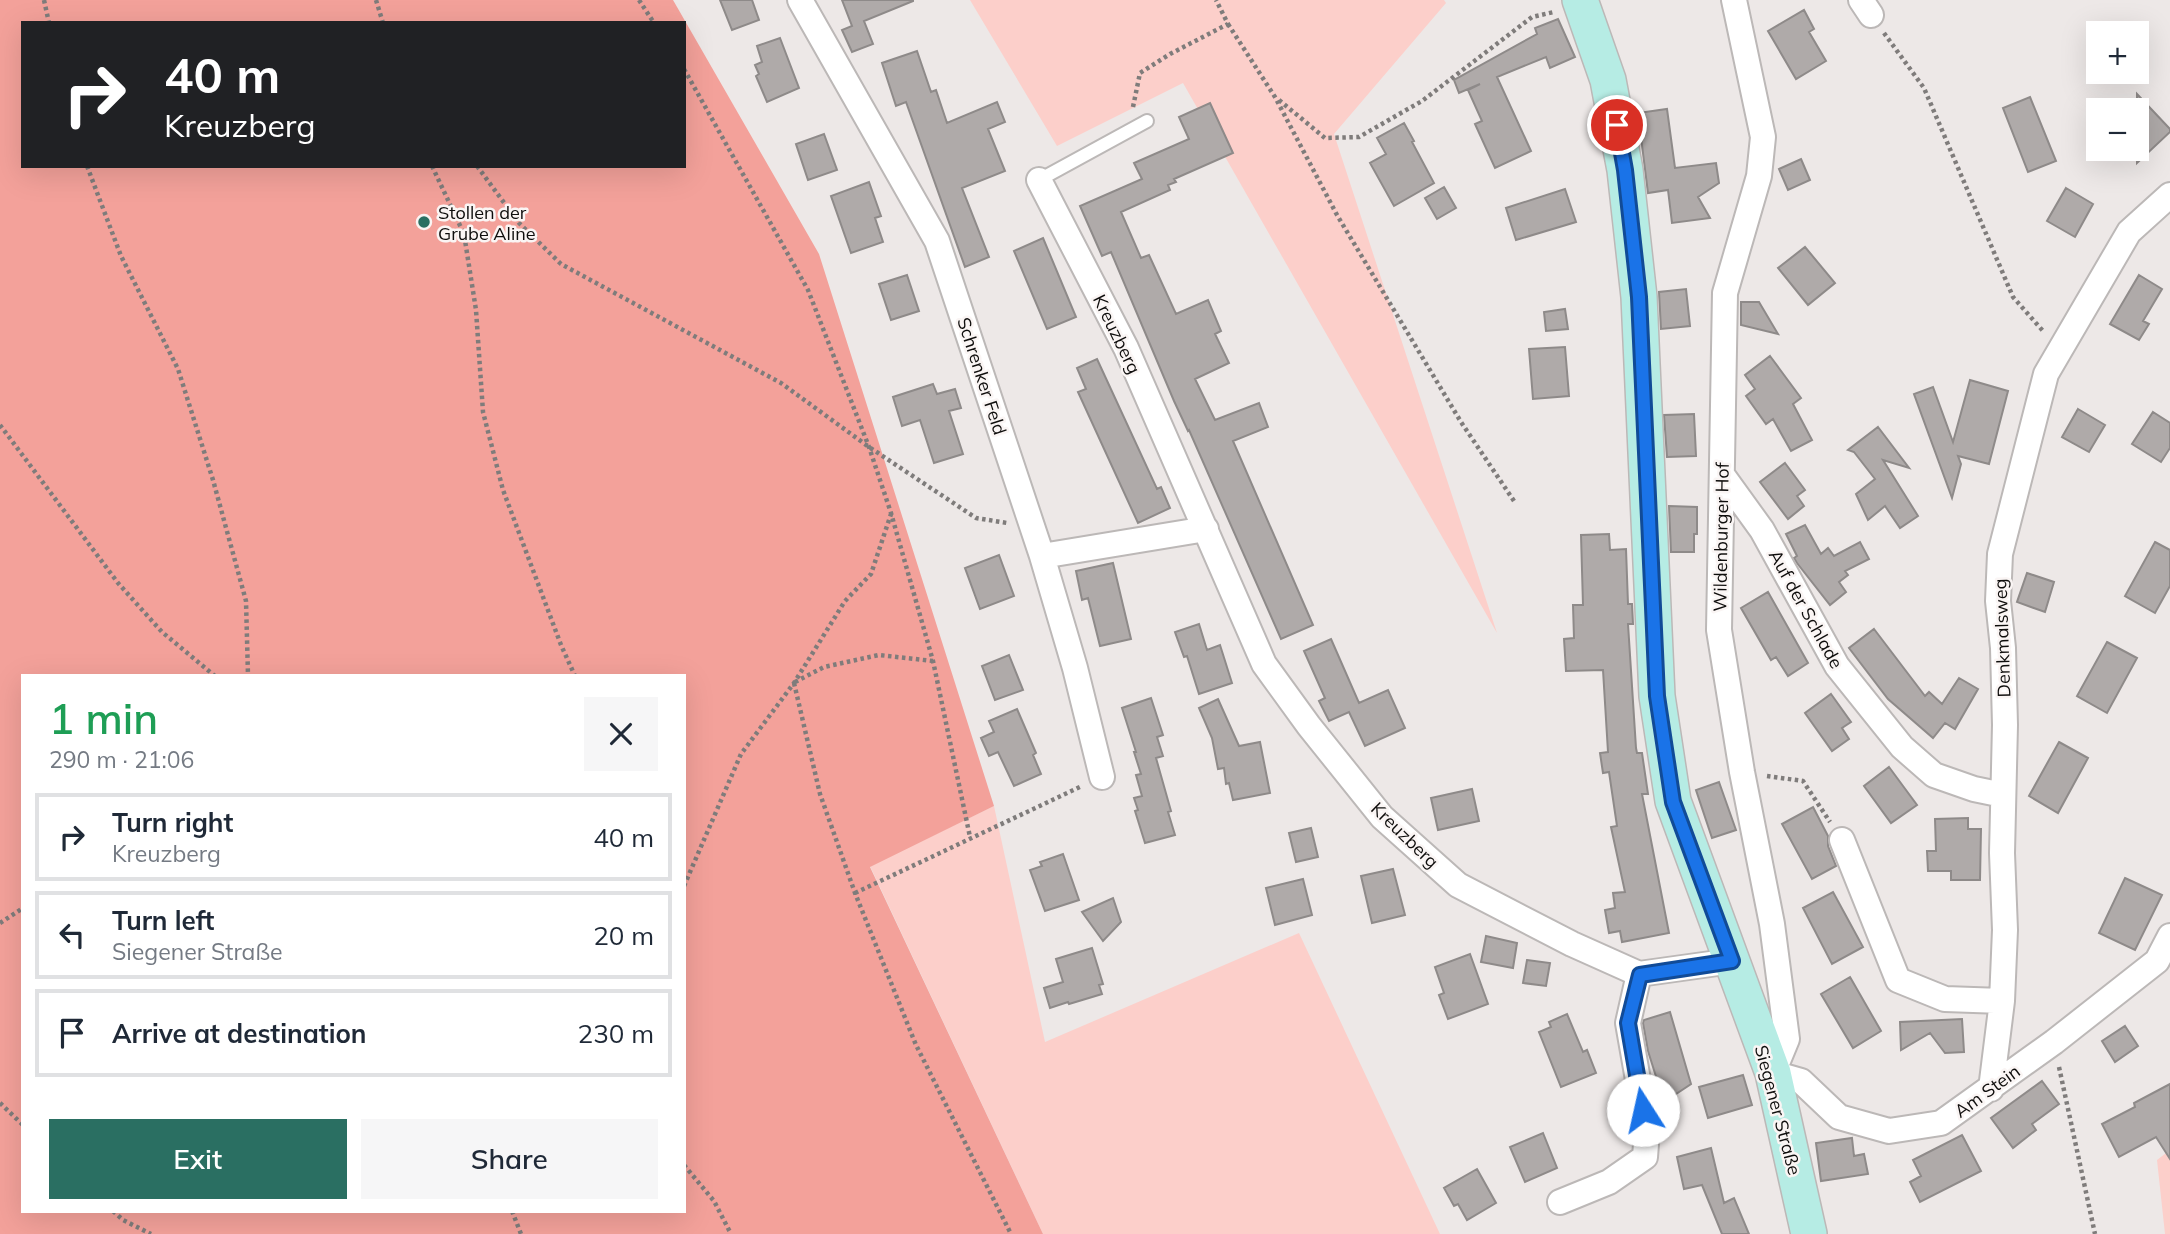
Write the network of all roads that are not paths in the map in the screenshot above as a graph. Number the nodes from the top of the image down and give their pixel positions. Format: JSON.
{"nodes":[{"id":1,"x":800,"y":0,"type":"edge"},
{"id":2,"x":1734,"y":0,"type":"edge"},
{"id":3,"x":1581,"y":3,"type":"edge"},
{"id":4,"x":1147,"y":121,"type":"dead end"},
{"id":5,"x":1039,"y":180,"type":"joint"},
{"id":6,"x":2170,"y":195,"type":"edge"},
{"id":7,"x":1723,"y":476,"type":"junction"},
{"id":8,"x":1206,"y":529,"type":"junction"},
{"id":9,"x":1042,"y":556,"type":"junction"},
{"id":10,"x":1093,"y":781,"type":"road end"},
{"id":11,"x":2003,"y":794,"type":"junction"},
{"id":12,"x":1842,"y":840,"type":"road end"},
{"id":13,"x":2170,"y":936,"type":"edge"},
{"id":14,"x":1732,"y":961,"type":"junction"},
{"id":15,"x":1640,"y":975,"type":"junction"},
{"id":16,"x":2002,"y":1001,"type":"junction"},
{"id":17,"x":1773,"y":1073,"type":"junction"},
{"id":18,"x":1991,"y":1089,"type":"junction"},
{"id":19,"x":1560,"y":1202,"type":"dead end"},
{"id":20,"x":1809,"y":1234,"type":"edge"}],
"edges":[{"from":1,"to":9,"type":"street","name":"Schrenker Feld"},
{"from":2,"to":7,"type":"street","name":"Wildenburger Hof"},
{"from":3,"to":14,"type":"main road","name":"Siegener Straße"},
{"from":4,"to":5,"type":"lane"},
{"from":5,"to":8,"type":"street","name":"Kreuzberg"},
{"from":6,"to":11,"type":"street","name":"Denkmalsweg"},
{"from":7,"to":11,"type":"street","name":"Auf der Schlade"},
{"from":7,"to":17,"type":"street","name":"Wildenburger Hof"},
{"from":8,"to":9,"type":"street"},
{"from":8,"to":15,"type":"street","name":"Kreuzberg"},
{"from":9,"to":10,"type":"street","name":"Schrenker Feld"},
{"from":11,"to":16,"type":"street","name":"Denkmalsweg"},
{"from":12,"to":16,"type":"street"},
{"from":13,"to":18,"type":"street","name":"Am Stein"},
{"from":14,"to":15,"type":"street"},
{"from":14,"to":17,"type":"main road","name":"Siegener Straße"},
{"from":15,"to":19,"type":"street"},
{"from":16,"to":18,"type":"street","name":"Denkmalsweg"},
{"from":17,"to":18,"type":"street","name":"Am Stein"},
{"from":17,"to":20,"type":"main road","name":"Siegener Straße"}]}
